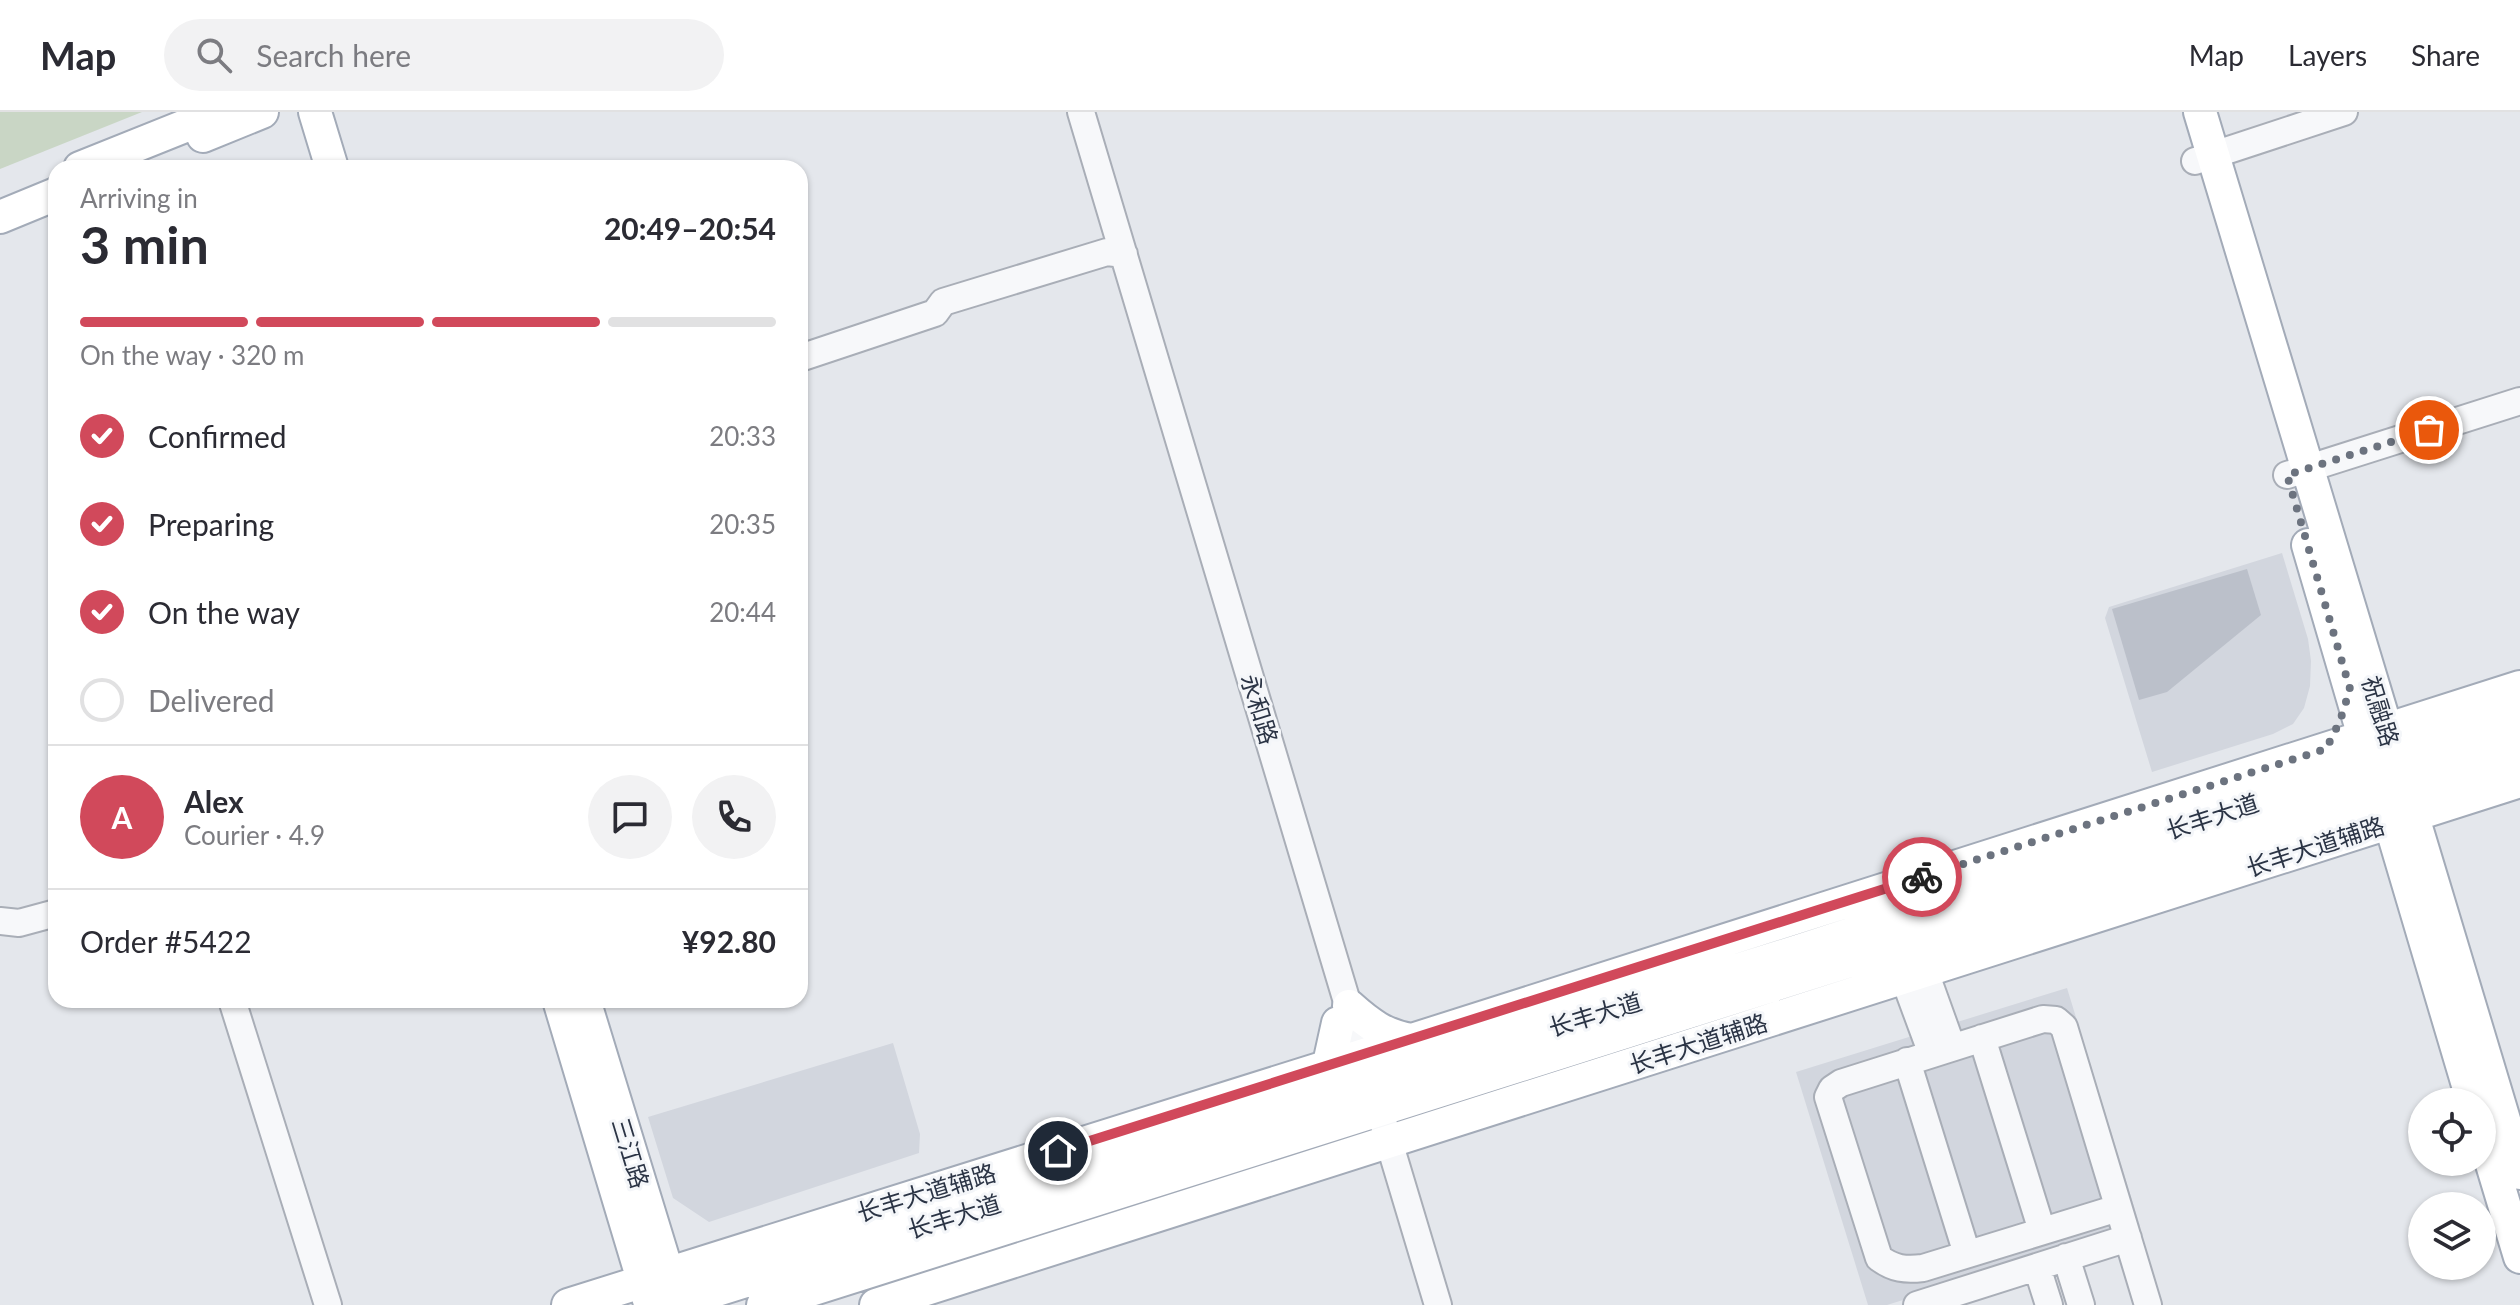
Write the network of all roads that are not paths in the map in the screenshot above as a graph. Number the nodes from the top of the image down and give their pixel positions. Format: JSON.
{"nodes":[{"id":1,"x":220,"y":112,"type":"edge"},
{"id":2,"x":262,"y":112,"type":"edge"},
{"id":3,"x":294,"y":112,"type":"edge"},
{"id":4,"x":315,"y":112,"type":"edge"},
{"id":5,"x":1065,"y":112,"type":"edge"},
{"id":6,"x":1081,"y":112,"type":"edge"},
{"id":7,"x":2180,"y":112,"type":"edge"},
{"id":8,"x":2200,"y":112,"type":"edge"},
{"id":9,"x":2344,"y":112,"type":"edge"},
{"id":10,"x":2204,"y":158,"type":"junction"},
{"id":11,"x":100,"y":160,"type":"edge"},
{"id":12,"x":142,"y":160,"type":"edge"},
{"id":13,"x":309,"y":160,"type":"edge"},
{"id":14,"x":330,"y":160,"type":"edge"},
{"id":15,"x":48,"y":180,"type":"edge"},
{"id":16,"x":48,"y":197,"type":"edge"},
{"id":17,"x":0,"y":200,"type":"edge"},
{"id":18,"x":0,"y":217,"type":"edge"},
{"id":19,"x":1114,"y":258,"type":"junction"},
{"id":20,"x":808,"y":355,"type":"edge"},
{"id":21,"x":2520,"y":401,"type":"edge"},
{"id":22,"x":2297,"y":471,"type":"junction"},
{"id":23,"x":2361,"y":686,"type":"junction"},
{"id":24,"x":2520,"y":687,"type":"edge"},
{"id":25,"x":2435,"y":714,"type":"junction"},
{"id":26,"x":2520,"y":717,"type":"edge"},
{"id":27,"x":2326,"y":749,"type":"junction"},
{"id":28,"x":2520,"y":749,"type":"edge"},
{"id":29,"x":2394,"y":779,"type":"junction"},
{"id":30,"x":2520,"y":781,"type":"edge"},
{"id":31,"x":2309,"y":785,"type":"junction"},
{"id":32,"x":2336,"y":840,"type":"junction"},
{"id":33,"x":2417,"y":871,"type":"junction"},
{"id":34,"x":48,"y":915,"type":"edge"},
{"id":35,"x":0,"y":921,"type":"edge"},
{"id":36,"x":1904,"y":946,"type":"junction"},
{"id":37,"x":1679,"y":954,"type":"junction"},
{"id":38,"x":1689,"y":985,"type":"junction"},
{"id":39,"x":235,"y":1008,"type":"edge"},
{"id":40,"x":562,"y":1008,"type":"edge"},
{"id":41,"x":586,"y":1008,"type":"edge"},
{"id":42,"x":1343,"y":1014,"type":"junction"},
{"id":43,"x":1982,"y":1038,"type":"junction"},
{"id":44,"x":1412,"y":1040,"type":"junction"},
{"id":45,"x":1930,"y":1054,"type":"junction"},
{"id":46,"x":1359,"y":1083,"type":"junction"},
{"id":47,"x":2470,"y":1088,"type":"edge"},
{"id":48,"x":1382,"y":1144,"type":"junction"},
{"id":49,"x":2520,"y":1173,"type":"edge"},
{"id":50,"x":2496,"y":1176,"type":"edge"},
{"id":51,"x":2118,"y":1208,"type":"junction"},
{"id":52,"x":2042,"y":1231,"type":"junction"},
{"id":53,"x":2128,"y":1238,"type":"junction"},
{"id":54,"x":1967,"y":1254,"type":"junction"},
{"id":55,"x":2066,"y":1257,"type":"junction"},
{"id":56,"x":2520,"y":1257,"type":"edge"},
{"id":57,"x":2037,"y":1267,"type":"junction"},
{"id":58,"x":664,"y":1295,"type":"edge"},
{"id":59,"x":1983,"y":1295,"type":"edge"},
{"id":60,"x":1955,"y":1299,"type":"edge"},
{"id":61,"x":328,"y":1305,"type":"edge"},
{"id":62,"x":568,"y":1305,"type":"edge"},
{"id":63,"x":763,"y":1305,"type":"edge"},
{"id":64,"x":876,"y":1305,"type":"edge"},
{"id":65,"x":1422,"y":1305,"type":"edge"},
{"id":66,"x":1438,"y":1305,"type":"edge"},
{"id":67,"x":1917,"y":1305,"type":"edge"},
{"id":68,"x":2049,"y":1305,"type":"edge"},
{"id":69,"x":2081,"y":1305,"type":"edge"},
{"id":70,"x":2148,"y":1305,"type":"edge"}],
"edges":[{"from":1,"to":11,"type":"main road"},
{"from":2,"to":12,"type":"main road"},
{"from":3,"to":13,"type":"main road"},
{"from":4,"to":14,"type":"main road"},
{"from":5,"to":19,"type":"street","name":"永和路"},
{"from":6,"to":19,"type":"street","name":"永和路"},
{"from":7,"to":10,"type":"main road","name":"祝融路"},
{"from":8,"to":10,"type":"main road","name":"祝融路"},
{"from":9,"to":10,"type":"street"},
{"from":10,"to":22,"type":"main road","name":"祝融路"},
{"from":15,"to":17,"type":"main road"},
{"from":16,"to":18,"type":"main road"},
{"from":19,"to":20,"type":"street"},
{"from":19,"to":42,"type":"street","name":"永和路"},
{"from":21,"to":22,"type":"street"},
{"from":22,"to":23,"type":"main road","name":"祝融路"},
{"from":23,"to":25,"type":"main road"},
{"from":23,"to":27,"type":"main road"},
{"from":23,"to":29,"type":"main road","name":"祝融路"},
{"from":24,"to":25,"type":"main road","name":"长丰大道辅路"},
{"from":25,"to":29,"type":"main road","name":"长丰大道辅路"},
{"from":26,"to":29,"type":"main road","name":"长丰大道"},
{"from":27,"to":29,"type":"main road","name":"长丰大道辅路"},
{"from":27,"to":31,"type":"main road"},
{"from":27,"to":37,"type":"main road","name":"长丰大道辅路"},
{"from":28,"to":29,"type":"main road","name":"长丰大道"},
{"from":29,"to":30,"type":"main road","name":"长丰大道辅路"},
{"from":29,"to":31,"type":"main road","name":"长丰大道"},
{"from":29,"to":32,"type":"main road","name":"长丰大道辅路"},
{"from":29,"to":33,"type":"main road","name":"祝融路"},
{"from":29,"to":33,"type":"main road"},
{"from":29,"to":36,"type":"main road","name":"长丰大道"},
{"from":31,"to":36,"type":"main road","name":"长丰大道"},
{"from":32,"to":33,"type":"main road"},
{"from":32,"to":36,"type":"main road","name":"长丰大道辅路"},
{"from":33,"to":47,"type":"main road","name":"祝融路"},
{"from":33,"to":49,"type":"main road","name":"祝融路"},
{"from":34,"to":35,"type":"street"},
{"from":36,"to":38,"type":"main road","name":"长丰大道"},
{"from":36,"to":45,"type":"street"},
{"from":36,"to":46,"type":"main road","name":"长丰大道"},
{"from":36,"to":48,"type":"main road","name":"长丰大道辅路"},
{"from":37,"to":38,"type":"main road"},
{"from":37,"to":44,"type":"main road","name":"长丰大道辅路"},
{"from":38,"to":46,"type":"main road","name":"长丰大道"},
{"from":39,"to":61,"type":"street"},
{"from":40,"to":58,"type":"main road","name":"三江路"},
{"from":41,"to":58,"type":"main road","name":"三江路"},
{"from":42,"to":44,"type":"main road"},
{"from":42,"to":46,"type":"main road"},
{"from":43,"to":45,"type":"street"},
{"from":43,"to":51,"type":"street"},
{"from":43,"to":52,"type":"street"},
{"from":44,"to":46,"type":"main road","name":"长丰大道辅路"},
{"from":45,"to":54,"type":"street"},
{"from":45,"to":54,"type":"street"},
{"from":46,"to":48,"type":"street"},
{"from":46,"to":58,"type":"main road","name":"长丰大道辅路"},
{"from":46,"to":58,"type":"main road","name":"长丰大道"},
{"from":46,"to":63,"type":"main road","name":"长丰大道"},
{"from":48,"to":64,"type":"main road","name":"长丰大道辅路"},
{"from":48,"to":65,"type":"street"},
{"from":48,"to":66,"type":"street"},
{"from":50,"to":56,"type":"main road"},
{"from":51,"to":52,"type":"street"},
{"from":51,"to":53,"type":"street"},
{"from":52,"to":54,"type":"street"},
{"from":53,"to":55,"type":"street"},
{"from":53,"to":70,"type":"street"},
{"from":55,"to":57,"type":"street"},
{"from":55,"to":69,"type":"street"},
{"from":57,"to":59,"type":"street"},
{"from":57,"to":68,"type":"street"},
{"from":58,"to":62,"type":"main road","name":"长丰大道辅路"},
{"from":59,"to":60,"type":"street"},
{"from":60,"to":67,"type":"street"}]}
